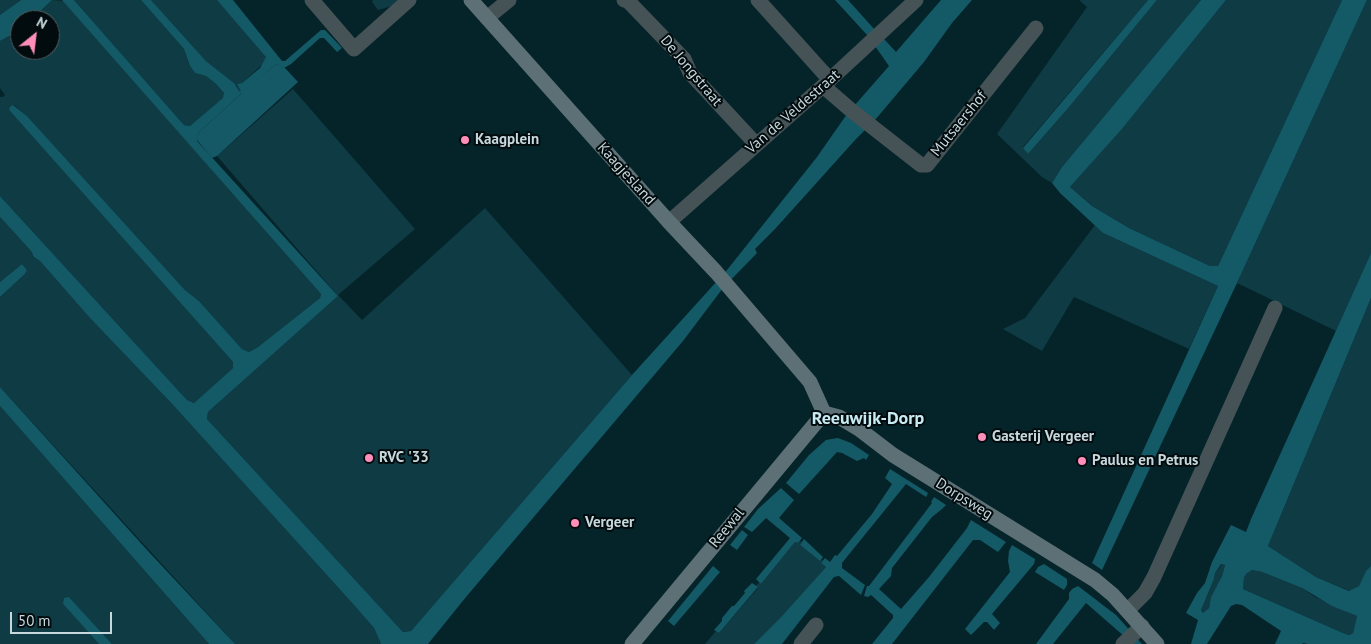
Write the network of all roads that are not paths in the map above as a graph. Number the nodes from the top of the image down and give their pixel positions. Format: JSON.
{"nodes":[{"id":1,"x":312,"y":0,"type":"edge"},
{"id":2,"x":409,"y":0,"type":"edge"},
{"id":3,"x":471,"y":0,"type":"edge"},
{"id":4,"x":509,"y":0,"type":"edge"},
{"id":5,"x":624,"y":0,"type":"edge"},
{"id":6,"x":758,"y":0,"type":"edge"},
{"id":7,"x":916,"y":0,"type":"edge"},
{"id":8,"x":487,"y":18,"type":"junction"},
{"id":9,"x":1036,"y":28,"type":"dead end"},
{"id":10,"x":826,"y":83,"type":"junction"},
{"id":11,"x":756,"y":144,"type":"junction"},
{"id":12,"x":669,"y":222,"type":"junction"},
{"id":13,"x":1275,"y":308,"type":"dead end"},
{"id":14,"x":824,"y":412,"type":"junction"},
{"id":15,"x":1128,"y":610,"type":"junction"},
{"id":16,"x":816,"y":625,"type":"dead end"},
{"id":17,"x":1131,"y":636,"type":"edge"},
{"id":18,"x":632,"y":644,"type":"edge"},
{"id":19,"x":801,"y":644,"type":"edge"},
{"id":20,"x":1157,"y":644,"type":"edge"}],
"edges":[{"from":1,"to":2,"type":"street"},
{"from":3,"to":8,"type":"street","name":"Kaagjesland"},
{"from":4,"to":8,"type":"street"},
{"from":5,"to":11,"type":"street","name":"De Jongstraat"},
{"from":6,"to":10,"type":"street","name":"Mutsaershof"},
{"from":7,"to":10,"type":"street","name":"Van de Veldestraat"},
{"from":8,"to":12,"type":"street","name":"Kaagjesland"},
{"from":9,"to":10,"type":"street","name":"Mutsaershof"},
{"from":10,"to":11,"type":"street","name":"Van de Veldestraat"},
{"from":11,"to":12,"type":"street","name":"Van de Veldestraat"},
{"from":12,"to":14,"type":"street","name":"Kaagjesland"},
{"from":13,"to":15,"type":"street"},
{"from":14,"to":15,"type":"street","name":"Dorpsweg"},
{"from":14,"to":18,"type":"street","name":"Reewal"},
{"from":15,"to":17,"type":"street","name":"Dorpsweg"},
{"from":16,"to":19,"type":"street"},
{"from":17,"to":20,"type":"street","name":"Dorpsweg"}]}
